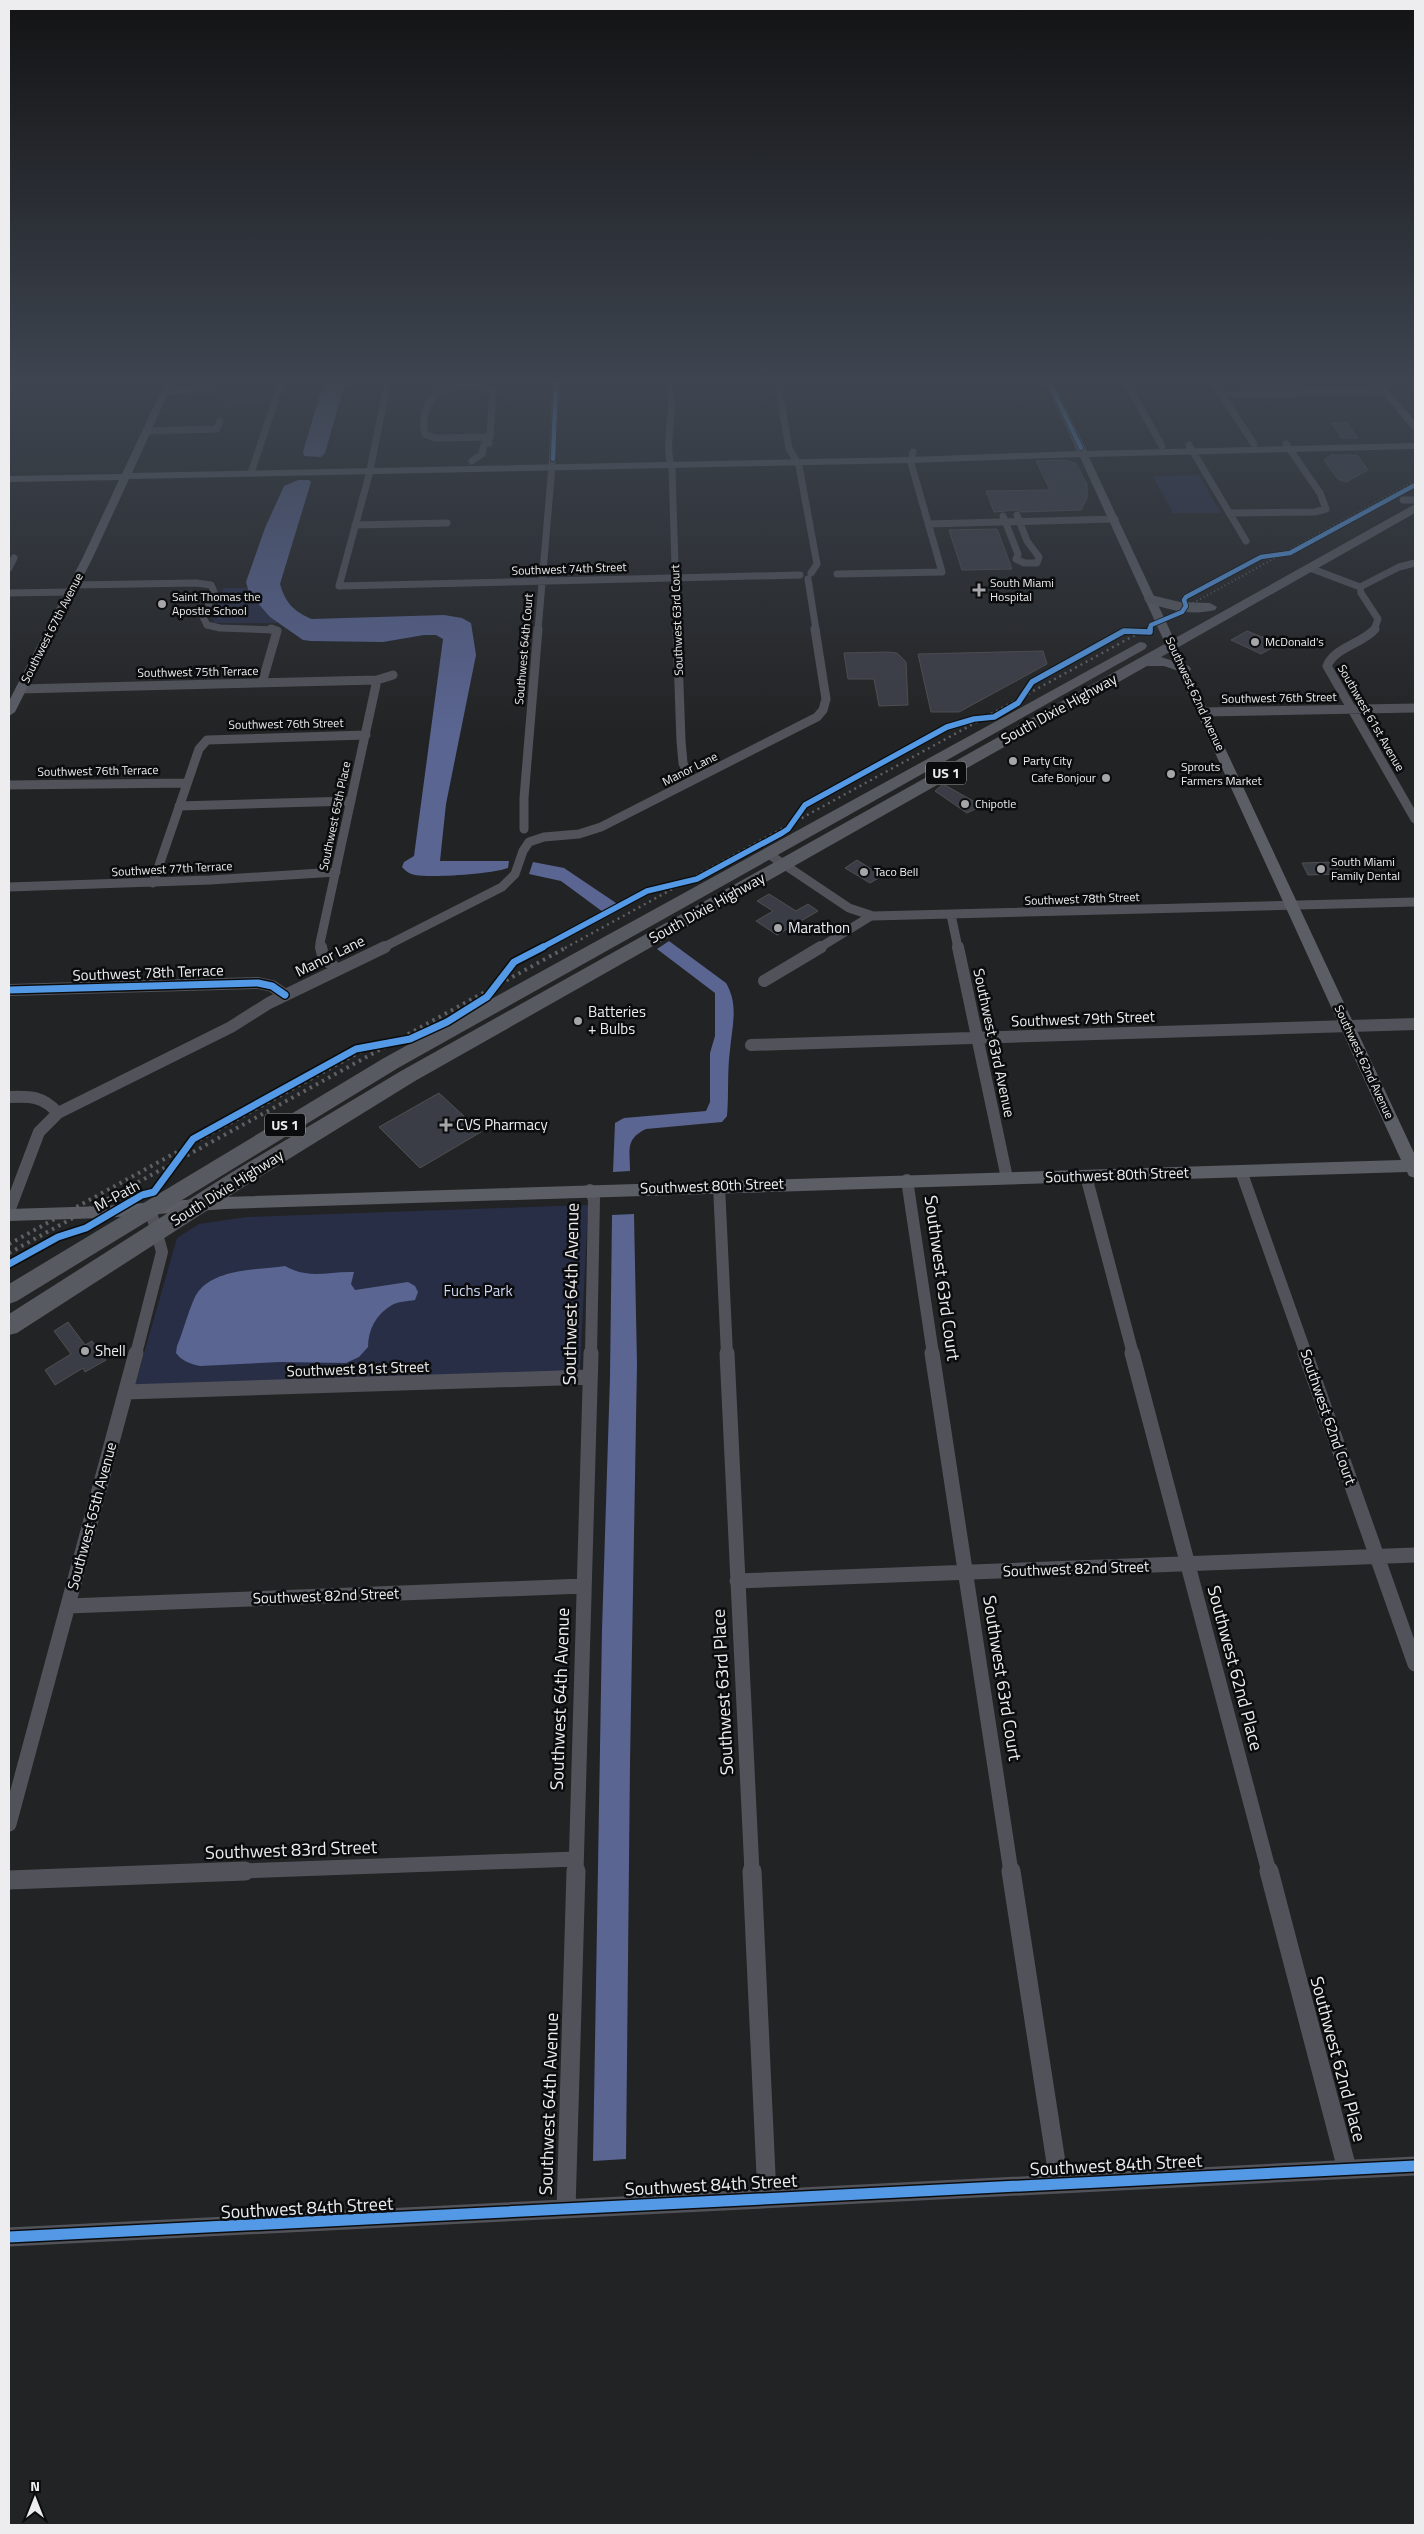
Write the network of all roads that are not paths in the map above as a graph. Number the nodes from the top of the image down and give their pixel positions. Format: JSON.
{"nodes":[{"id":1,"x":115,"y":498,"type":"edge"},
{"id":2,"x":362,"y":498,"type":"edge"},
{"id":3,"x":549,"y":498,"type":"edge"},
{"id":4,"x":673,"y":498,"type":"edge"},
{"id":5,"x":806,"y":498,"type":"edge"},
{"id":6,"x":922,"y":498,"type":"edge"},
{"id":7,"x":1105,"y":498,"type":"edge"},
{"id":8,"x":1220,"y":498,"type":"edge"},
{"id":9,"x":1322,"y":498,"type":"edge"},
{"id":10,"x":1411,"y":498,"type":"edge"},
{"id":11,"x":1415,"y":508,"type":"edge"},
{"id":12,"x":1229,"y":513,"type":"junction"},
{"id":13,"x":1113,"y":516,"type":"junction"},
{"id":14,"x":1018,"y":518,"type":"junction"},
{"id":15,"x":1004,"y":519,"type":"junction"},
{"id":16,"x":927,"y":520,"type":"junction"},
{"id":17,"x":447,"y":523,"type":"dead end"},
{"id":18,"x":355,"y":525,"type":"junction"},
{"id":19,"x":1246,"y":541,"type":"dead end"},
{"id":20,"x":1309,"y":552,"type":"junction"},
{"id":21,"x":14,"y":558,"type":"dead end"},
{"id":22,"x":1415,"y":563,"type":"edge"},
{"id":23,"x":9,"y":568,"type":"edge"},
{"id":24,"x":1281,"y":568,"type":"junction"},
{"id":25,"x":1310,"y":568,"type":"junction"},
{"id":26,"x":837,"y":574,"type":"dead end"},
{"id":27,"x":806,"y":576,"type":"junction"},
{"id":28,"x":1265,"y":576,"type":"dead end"},
{"id":29,"x":675,"y":577,"type":"junction"},
{"id":30,"x":542,"y":580,"type":"junction"},
{"id":31,"x":1360,"y":588,"type":"junction"},
{"id":32,"x":72,"y":589,"type":"junction"},
{"id":33,"x":9,"y":594,"type":"edge"},
{"id":34,"x":1226,"y":598,"type":"dead end"},
{"id":35,"x":1151,"y":599,"type":"junction"},
{"id":36,"x":1210,"y":607,"type":"junction"},
{"id":37,"x":1169,"y":638,"type":"junction"},
{"id":38,"x":1145,"y":661,"type":"junction"},
{"id":39,"x":1184,"y":669,"type":"junction"},
{"id":40,"x":394,"y":675,"type":"dead end"},
{"id":41,"x":377,"y":680,"type":"junction"},
{"id":42,"x":262,"y":683,"type":"junction"},
{"id":43,"x":20,"y":689,"type":"junction"},
{"id":44,"x":10,"y":706,"type":"edge"},
{"id":45,"x":1415,"y":708,"type":"edge"},
{"id":46,"x":1351,"y":709,"type":"junction"},
{"id":47,"x":1203,"y":712,"type":"junction"},
{"id":48,"x":366,"y":735,"type":"junction"},
{"id":49,"x":687,"y":772,"type":"dead end"},
{"id":50,"x":187,"y":783,"type":"junction"},
{"id":51,"x":9,"y":785,"type":"edge"},
{"id":52,"x":351,"y":801,"type":"junction"},
{"id":53,"x":180,"y":806,"type":"junction"},
{"id":54,"x":1415,"y":819,"type":"edge"},
{"id":55,"x":524,"y":830,"type":"dead end"},
{"id":56,"x":767,"y":853,"type":"junction"},
{"id":57,"x":785,"y":864,"type":"junction"},
{"id":58,"x":336,"y":872,"type":"junction"},
{"id":59,"x":153,"y":883,"type":"junction"},
{"id":60,"x":9,"y":887,"type":"edge"},
{"id":61,"x":1415,"y":902,"type":"edge"},
{"id":62,"x":1292,"y":905,"type":"junction"},
{"id":63,"x":951,"y":915,"type":"junction"},
{"id":64,"x":871,"y":916,"type":"junction"},
{"id":65,"x":336,"y":969,"type":"junction"},
{"id":66,"x":554,"y":974,"type":"junction"},
{"id":67,"x":764,"y":981,"type":"dead end"},
{"id":68,"x":9,"y":990,"type":"edge"},
{"id":69,"x":284,"y":995,"type":"junction"},
{"id":70,"x":501,"y":1024,"type":"junction"},
{"id":71,"x":1415,"y":1024,"type":"edge"},
{"id":72,"x":1348,"y":1026,"type":"junction"},
{"id":73,"x":977,"y":1038,"type":"junction"},
{"id":74,"x":751,"y":1045,"type":"dead end"},
{"id":75,"x":9,"y":1097,"type":"edge"},
{"id":76,"x":58,"y":1113,"type":"junction"},
{"id":77,"x":1414,"y":1168,"type":"edge"},
{"id":78,"x":1241,"y":1171,"type":"junction"},
{"id":79,"x":1086,"y":1176,"type":"junction"},
{"id":80,"x":1007,"y":1178,"type":"junction"},
{"id":81,"x":908,"y":1180,"type":"junction"},
{"id":82,"x":719,"y":1186,"type":"junction"},
{"id":83,"x":590,"y":1190,"type":"junction"},
{"id":84,"x":200,"y":1204,"type":"junction"},
{"id":85,"x":150,"y":1208,"type":"junction"},
{"id":86,"x":9,"y":1213,"type":"edge"},
{"id":87,"x":156,"y":1233,"type":"junction"},
{"id":88,"x":9,"y":1295,"type":"edge"},
{"id":89,"x":9,"y":1326,"type":"edge"},
{"id":90,"x":590,"y":1377,"type":"junction"},
{"id":91,"x":126,"y":1392,"type":"junction"},
{"id":92,"x":1415,"y":1555,"type":"edge"},
{"id":93,"x":1377,"y":1557,"type":"junction"},
{"id":94,"x":1188,"y":1565,"type":"junction"},
{"id":95,"x":965,"y":1573,"type":"junction"},
{"id":96,"x":737,"y":1581,"type":"junction"},
{"id":97,"x":584,"y":1586,"type":"junction"},
{"id":98,"x":68,"y":1606,"type":"junction"},
{"id":99,"x":1415,"y":1664,"type":"edge"},
{"id":100,"x":9,"y":1824,"type":"edge"},
{"id":101,"x":576,"y":1859,"type":"junction"},
{"id":102,"x":9,"y":1880,"type":"edge"},
{"id":103,"x":1415,"y":2166,"type":"edge"},
{"id":104,"x":1347,"y":2169,"type":"junction"},
{"id":105,"x":1059,"y":2182,"type":"junction"},
{"id":106,"x":767,"y":2196,"type":"junction"},
{"id":107,"x":566,"y":2209,"type":"junction"},
{"id":108,"x":9,"y":2237,"type":"edge"}],
"edges":[{"from":1,"to":32,"type":"main road","name":"Southwest 67th Avenue"},
{"from":2,"to":18,"type":"street"},
{"from":3,"to":30,"type":"street","name":"Southwest 64th Court"},
{"from":4,"to":29,"type":"street","name":"Southwest 63rd Court"},
{"from":5,"to":27,"type":"street"},
{"from":6,"to":16,"type":"street"},
{"from":7,"to":13,"type":"main road","name":"Southwest 62nd Avenue"},
{"from":8,"to":12,"type":"street"},
{"from":9,"to":12,"type":"street"},
{"from":10,"to":20,"type":"highway"},
{"from":11,"to":25,"type":"highway","name":"South Dixie Highway","number":"US 1"},
{"from":12,"to":19,"type":"street"},
{"from":13,"to":14,"type":"street"},
{"from":13,"to":35,"type":"main road","name":"Southwest 62nd Avenue"},
{"from":14,"to":15,"type":"street"},
{"from":14,"to":15,"type":"street"},
{"from":15,"to":16,"type":"street"},
{"from":16,"to":26,"type":"street"},
{"from":17,"to":18,"type":"street"},
{"from":18,"to":30,"type":"street","name":"Southwest 74th Street"},
{"from":20,"to":24,"type":"highway"},
{"from":20,"to":25,"type":"highway"},
{"from":21,"to":23,"type":"street"},
{"from":22,"to":31,"type":"street"},
{"from":24,"to":25,"type":"highway"},
{"from":24,"to":28,"type":"highway"},
{"from":25,"to":31,"type":"street"},
{"from":25,"to":37,"type":"highway","name":"South Dixie Highway","number":"US 1"},
{"from":27,"to":29,"type":"street","name":"Southwest 74th Street"},
{"from":27,"to":65,"type":"street","name":"Manor Lane"},
{"from":29,"to":30,"type":"street","name":"Southwest 74th Street"},
{"from":29,"to":49,"type":"street","name":"Southwest 63rd Court"},
{"from":30,"to":55,"type":"street","name":"Southwest 64th Court"},
{"from":31,"to":46,"type":"street","name":"Southwest 61st Avenue"},
{"from":32,"to":33,"type":"street"},
{"from":32,"to":42,"type":"street"},
{"from":32,"to":43,"type":"main road","name":"Southwest 67th Avenue"},
{"from":34,"to":36,"type":"highway","name":"South Dixie Highway","number":"US 1"},
{"from":35,"to":36,"type":"highway"},
{"from":35,"to":37,"type":"main road","name":"Southwest 62nd Avenue"},
{"from":36,"to":37,"type":"highway","name":"South Dixie Highway","number":"US 1"},
{"from":37,"to":38,"type":"highway","name":"South Dixie Highway","number":"US 1"},
{"from":37,"to":39,"type":"main road","name":"Southwest 62nd Avenue"},
{"from":37,"to":56,"type":"highway","name":"South Dixie Highway","number":"US 1"},
{"from":38,"to":39,"type":"highway"},
{"from":38,"to":57,"type":"highway","name":"South Dixie Highway","number":"US 1"},
{"from":39,"to":47,"type":"main road","name":"Southwest 62nd Avenue"},
{"from":40,"to":41,"type":"street"},
{"from":41,"to":42,"type":"street","name":"Southwest 75th Terrace"},
{"from":41,"to":48,"type":"street","name":"Southwest 65th Place"},
{"from":42,"to":43,"type":"street","name":"Southwest 75th Terrace"},
{"from":43,"to":44,"type":"main road","name":"Southwest 67th Avenue"},
{"from":45,"to":46,"type":"street","name":"Southwest 76th Street"},
{"from":46,"to":47,"type":"street","name":"Southwest 76th Street"},
{"from":46,"to":54,"type":"street","name":"Southwest 61st Avenue"},
{"from":47,"to":62,"type":"main road","name":"Southwest 62nd Avenue"},
{"from":48,"to":50,"type":"street","name":"Southwest 76th Street"},
{"from":48,"to":52,"type":"street","name":"Southwest 65th Place"},
{"from":50,"to":51,"type":"street","name":"Southwest 76th Terrace"},
{"from":50,"to":53,"type":"street"},
{"from":52,"to":53,"type":"street"},
{"from":52,"to":58,"type":"street","name":"Southwest 65th Place"},
{"from":53,"to":59,"type":"street"},
{"from":56,"to":57,"type":"street","name":"Southwest 78th Street"},
{"from":56,"to":66,"type":"highway","name":"South Dixie Highway","number":"US 1"},
{"from":57,"to":64,"type":"street","name":"Southwest 78th Street"},
{"from":57,"to":70,"type":"highway","name":"South Dixie Highway","number":"US 1"},
{"from":58,"to":59,"type":"street","name":"Southwest 77th Terrace"},
{"from":58,"to":65,"type":"street","name":"Southwest 65th Place"},
{"from":59,"to":60,"type":"street","name":"Southwest 77th Terrace"},
{"from":61,"to":62,"type":"street","name":"Southwest 78th Street"},
{"from":62,"to":63,"type":"street","name":"Southwest 78th Street"},
{"from":62,"to":72,"type":"main road","name":"Southwest 62nd Avenue"},
{"from":63,"to":64,"type":"street","name":"Southwest 78th Street"},
{"from":63,"to":73,"type":"street","name":"Southwest 63rd Avenue"},
{"from":64,"to":67,"type":"street"},
{"from":65,"to":69,"type":"street","name":"Manor Lane"},
{"from":66,"to":70,"type":"highway"},
{"from":66,"to":85,"type":"highway","name":"South Dixie Highway","number":"US 1"},
{"from":68,"to":69,"type":"street","name":"Southwest 78th Terrace"},
{"from":69,"to":76,"type":"street","name":"Manor Lane"},
{"from":70,"to":84,"type":"highway","name":"South Dixie Highway","number":"US 1"},
{"from":71,"to":72,"type":"street","name":"Southwest 79th Street"},
{"from":72,"to":73,"type":"street","name":"Southwest 79th Street"},
{"from":72,"to":77,"type":"main road","name":"Southwest 62nd Avenue"},
{"from":73,"to":74,"type":"street","name":"Southwest 79th Street"},
{"from":73,"to":80,"type":"street","name":"Southwest 63rd Avenue"},
{"from":75,"to":76,"type":"street"},
{"from":76,"to":86,"type":"street"},
{"from":77,"to":78,"type":"main road","name":"Southwest 80th Street"},
{"from":78,"to":79,"type":"main road","name":"Southwest 80th Street"},
{"from":78,"to":93,"type":"street","name":"Southwest 62nd Court"},
{"from":79,"to":80,"type":"main road","name":"Southwest 80th Street"},
{"from":79,"to":94,"type":"street","name":"Southwest 62nd Place"},
{"from":80,"to":81,"type":"main road","name":"Southwest 80th Street"},
{"from":81,"to":82,"type":"main road","name":"Southwest 80th Street"},
{"from":81,"to":95,"type":"street","name":"Southwest 63rd Court"},
{"from":82,"to":83,"type":"main road","name":"Southwest 80th Street"},
{"from":82,"to":96,"type":"street","name":"Southwest 63rd Place"},
{"from":83,"to":84,"type":"main road","name":"Southwest 80th Street"},
{"from":83,"to":90,"type":"street","name":"Southwest 64th Avenue"},
{"from":84,"to":85,"type":"main road","name":"Southwest 80th Street"},
{"from":84,"to":87,"type":"highway","name":"South Dixie Highway","number":"US 1"},
{"from":85,"to":86,"type":"main road","name":"Southwest 80th Street"},
{"from":85,"to":87,"type":"street","name":"Southwest 65th Avenue"},
{"from":85,"to":88,"type":"highway","name":"South Dixie Highway","number":"US 1"},
{"from":87,"to":89,"type":"highway","name":"South Dixie Highway","number":"US 1"},
{"from":87,"to":91,"type":"street","name":"Southwest 65th Avenue"},
{"from":90,"to":91,"type":"street","name":"Southwest 81st Street"},
{"from":90,"to":97,"type":"street","name":"Southwest 64th Avenue"},
{"from":91,"to":98,"type":"street","name":"Southwest 65th Avenue"},
{"from":92,"to":93,"type":"street","name":"Southwest 82nd Street"},
{"from":93,"to":94,"type":"street","name":"Southwest 82nd Street"},
{"from":93,"to":99,"type":"street","name":"Southwest 62nd Court"},
{"from":94,"to":95,"type":"street","name":"Southwest 82nd Street"},
{"from":94,"to":104,"type":"street","name":"Southwest 62nd Place"},
{"from":95,"to":96,"type":"street","name":"Southwest 82nd Street"},
{"from":95,"to":105,"type":"street","name":"Southwest 63rd Court"},
{"from":96,"to":106,"type":"street","name":"Southwest 63rd Place"},
{"from":97,"to":98,"type":"street","name":"Southwest 82nd Street"},
{"from":97,"to":101,"type":"street","name":"Southwest 64th Avenue"},
{"from":98,"to":100,"type":"street","name":"Southwest 65th Avenue"},
{"from":101,"to":102,"type":"street","name":"Southwest 83rd Street"},
{"from":101,"to":107,"type":"street","name":"Southwest 64th Avenue"},
{"from":103,"to":104,"type":"street","name":"Southwest 84th Street"},
{"from":104,"to":105,"type":"street","name":"Southwest 84th Street"},
{"from":105,"to":106,"type":"street","name":"Southwest 84th Street"},
{"from":106,"to":107,"type":"street","name":"Southwest 84th Street"},
{"from":107,"to":108,"type":"street","name":"Southwest 84th Street"}]}
